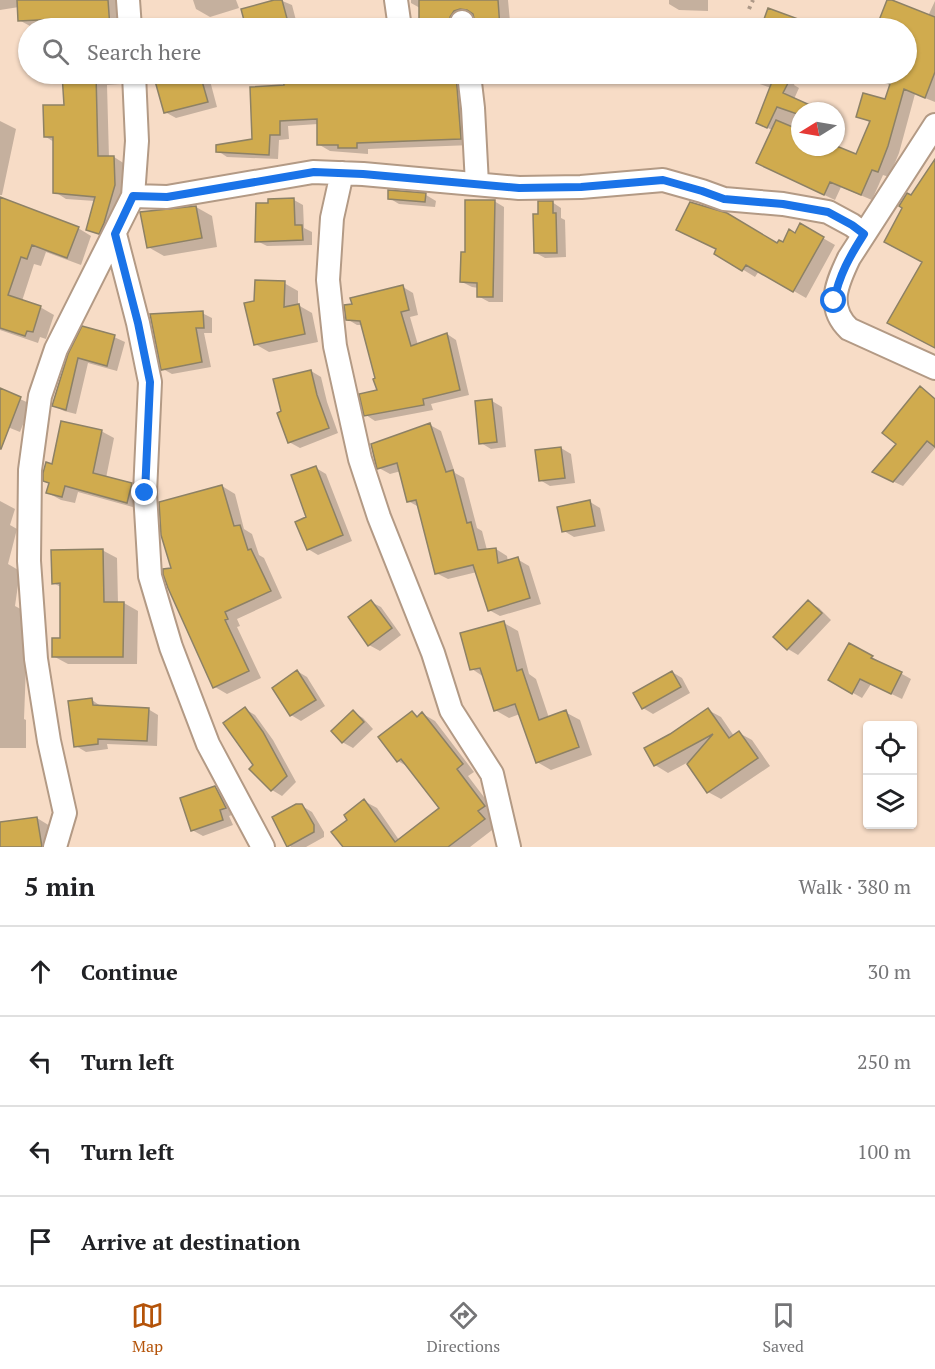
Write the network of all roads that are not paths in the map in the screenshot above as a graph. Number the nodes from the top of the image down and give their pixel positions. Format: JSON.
{"nodes":[{"id":1,"x":128,"y":0,"type":"edge"},
{"id":2,"x":396,"y":0,"type":"edge"},
{"id":3,"x":129,"y":18,"type":"edge"},
{"id":4,"x":399,"y":18,"type":"edge"},
{"id":5,"x":134,"y":84,"type":"edge"},
{"id":6,"x":470,"y":84,"type":"edge"},
{"id":7,"x":935,"y":125,"type":"edge"},
{"id":8,"x":342,"y":173,"type":"junction"},
{"id":9,"x":477,"y":184,"type":"junction"},
{"id":10,"x":133,"y":196,"type":"junction"},
{"id":11,"x":115,"y":234,"type":"junction"},
{"id":12,"x":864,"y":234,"type":"junction"},
{"id":13,"x":935,"y":368,"type":"edge"},
{"id":14,"x":55,"y":847,"type":"edge"},
{"id":15,"x":263,"y":847,"type":"edge"},
{"id":16,"x":508,"y":847,"type":"edge"}],
"edges":[{"from":1,"to":3,"type":"street"},
{"from":2,"to":4,"type":"street"},
{"from":5,"to":10,"type":"street"},
{"from":6,"to":9,"type":"street"},
{"from":7,"to":12,"type":"street"},
{"from":8,"to":9,"type":"street"},
{"from":8,"to":10,"type":"street"},
{"from":8,"to":16,"type":"street"},
{"from":9,"to":12,"type":"street"},
{"from":10,"to":11,"type":"street"},
{"from":11,"to":14,"type":"street"},
{"from":11,"to":15,"type":"street"},
{"from":12,"to":13,"type":"street"}]}
